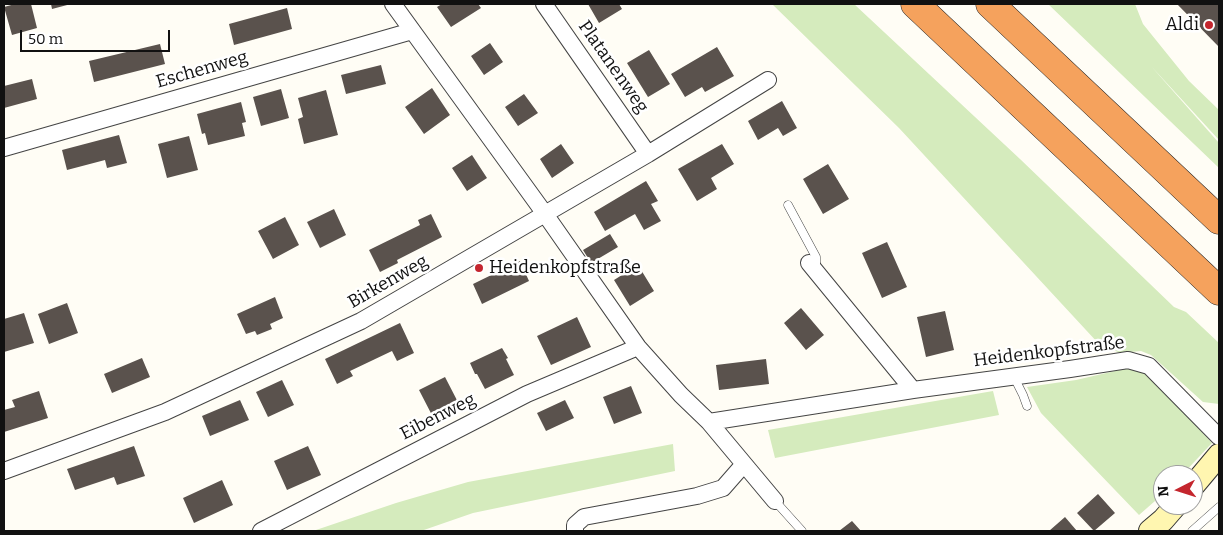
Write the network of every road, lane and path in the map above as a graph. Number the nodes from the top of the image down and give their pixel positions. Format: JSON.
{"nodes":[{"id":1,"x":393,"y":4,"type":"edge"},
{"id":2,"x":544,"y":4,"type":"edge"},
{"id":3,"x":915,"y":4,"type":"edge"},
{"id":4,"x":990,"y":4,"type":"edge"},
{"id":5,"x":412,"y":31,"type":"junction"},
{"id":6,"x":768,"y":80,"type":"dead end"},
{"id":7,"x":4,"y":148,"type":"edge"},
{"id":8,"x":648,"y":154,"type":"junction"},
{"id":9,"x":788,"y":205,"type":"dead end"},
{"id":10,"x":545,"y":214,"type":"junction"},
{"id":11,"x":1219,"y":220,"type":"edge"},
{"id":12,"x":812,"y":267,"type":"joint"},
{"id":13,"x":1219,"y":291,"type":"edge"},
{"id":14,"x":638,"y":348,"type":"junction"},
{"id":15,"x":1014,"y":377,"type":"junction"},
{"id":16,"x":913,"y":390,"type":"junction"},
{"id":17,"x":1027,"y":406,"type":"dead end"},
{"id":18,"x":709,"y":422,"type":"junction"},
{"id":19,"x":1219,"y":437,"type":"edge"},
{"id":20,"x":1219,"y":454,"type":"edge"},
{"id":21,"x":744,"y":464,"type":"junction"},
{"id":22,"x":4,"y":471,"type":"edge"},
{"id":23,"x":1203,"y":474,"type":"edge"},
{"id":24,"x":775,"y":501,"type":"joint"},
{"id":25,"x":1219,"y":507,"type":"edge"},
{"id":26,"x":1167,"y":515,"type":"edge"},
{"id":27,"x":261,"y":531,"type":"edge"},
{"id":28,"x":575,"y":531,"type":"edge"},
{"id":29,"x":802,"y":531,"type":"edge"},
{"id":30,"x":1150,"y":531,"type":"edge"},
{"id":31,"x":1192,"y":531,"type":"edge"}],
"edges":[{"from":1,"to":5,"type":"street"},
{"from":2,"to":8,"type":"street","name":"Platanenweg"},
{"from":3,"to":13,"type":"highway"},
{"from":4,"to":11,"type":"highway"},
{"from":5,"to":7,"type":"street","name":"Eschenweg"},
{"from":5,"to":10,"type":"street"},
{"from":6,"to":8,"type":"street","name":"Birkenweg"},
{"from":8,"to":10,"type":"street","name":"Birkenweg"},
{"from":9,"to":12,"type":"lane"},
{"from":10,"to":14,"type":"street"},
{"from":10,"to":22,"type":"street","name":"Birkenweg"},
{"from":12,"to":16,"type":"street"},
{"from":14,"to":18,"type":"street"},
{"from":14,"to":27,"type":"street","name":"Eibenweg"},
{"from":15,"to":16,"type":"street","name":"Heidenkopfstraße"},
{"from":15,"to":17,"type":"lane"},
{"from":15,"to":19,"type":"street","name":"Heidenkopfstraße"},
{"from":16,"to":18,"type":"street","name":"Heidenkopfstraße"},
{"from":18,"to":21,"type":"street"},
{"from":20,"to":23,"type":"main road"},
{"from":21,"to":24,"type":"street"},
{"from":21,"to":28,"type":"street"},
{"from":24,"to":29,"type":"lane"},
{"from":25,"to":31,"type":"lane"},
{"from":26,"to":30,"type":"main road"}]}
